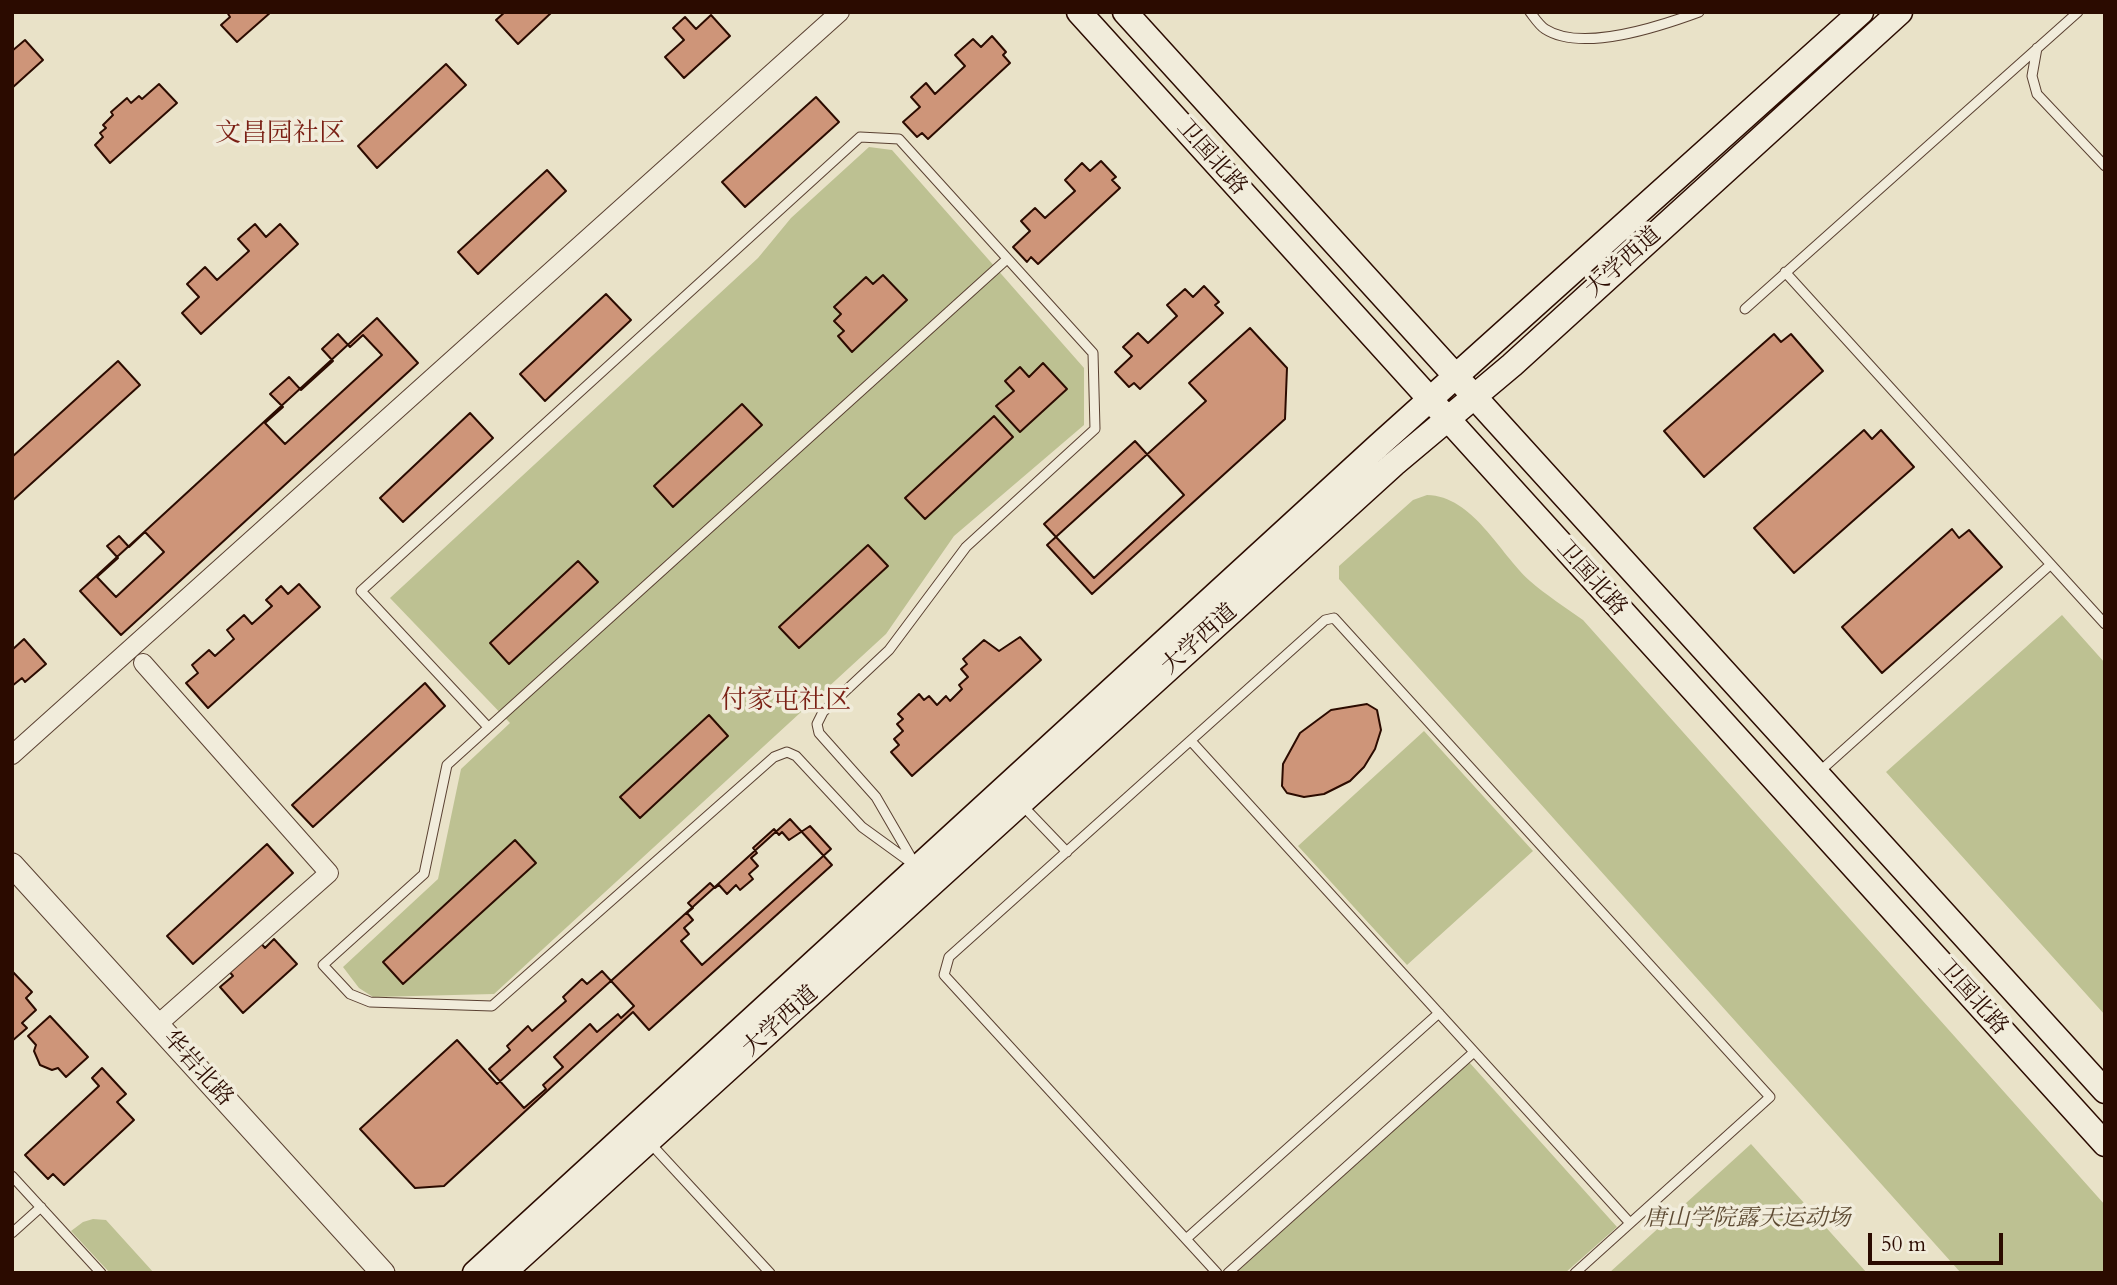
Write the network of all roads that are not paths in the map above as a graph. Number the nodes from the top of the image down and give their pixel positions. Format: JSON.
{"nodes":[{"id":1,"x":840,"y":12,"type":"edge"},
{"id":2,"x":1079,"y":12,"type":"edge"},
{"id":3,"x":1125,"y":12,"type":"edge"},
{"id":4,"x":1530,"y":12,"type":"edge"},
{"id":5,"x":1699,"y":12,"type":"edge"},
{"id":6,"x":1861,"y":12,"type":"edge"},
{"id":7,"x":1900,"y":12,"type":"edge"},
{"id":8,"x":2078,"y":12,"type":"edge"},
{"id":9,"x":2038,"y":47,"type":"junction"},
{"id":10,"x":2105,"y":166,"type":"edge"},
{"id":11,"x":1006,"y":260,"type":"junction"},
{"id":12,"x":1785,"y":272,"type":"junction"},
{"id":13,"x":1745,"y":309,"type":"dead end"},
{"id":14,"x":1455,"y":376,"type":"junction"},
{"id":15,"x":1473,"y":397,"type":"junction"},
{"id":16,"x":1429,"y":399,"type":"junction"},
{"id":17,"x":1445,"y":419,"type":"junction"},
{"id":18,"x":2050,"y":565,"type":"junction"},
{"id":19,"x":2105,"y":624,"type":"edge"},
{"id":20,"x":144,"y":663,"type":"dead end"},
{"id":21,"x":488,"y":727,"type":"junction"},
{"id":22,"x":1191,"y":741,"type":"junction"},
{"id":23,"x":12,"y":755,"type":"edge"},
{"id":24,"x":1817,"y":774,"type":"junction"},
{"id":25,"x":1020,"y":804,"type":"junction"},
{"id":26,"x":1067,"y":852,"type":"junction"},
{"id":27,"x":12,"y":865,"type":"edge"},
{"id":28,"x":917,"y":867,"type":"junction"},
{"id":29,"x":1439,"y":1013,"type":"junction"},
{"id":30,"x":157,"y":1025,"type":"junction"},
{"id":31,"x":1474,"y":1052,"type":"junction"},
{"id":32,"x":2105,"y":1091,"type":"edge"},
{"id":33,"x":649,"y":1142,"type":"junction"},
{"id":34,"x":2105,"y":1144,"type":"edge"},
{"id":35,"x":12,"y":1176,"type":"edge"},
{"id":36,"x":41,"y":1207,"type":"junction"},
{"id":37,"x":1630,"y":1223,"type":"junction"},
{"id":38,"x":12,"y":1233,"type":"edge"},
{"id":39,"x":1186,"y":1239,"type":"junction"},
{"id":40,"x":101,"y":1273,"type":"edge"},
{"id":41,"x":383,"y":1273,"type":"edge"},
{"id":42,"x":475,"y":1273,"type":"edge"},
{"id":43,"x":503,"y":1273,"type":"edge"},
{"id":44,"x":770,"y":1273,"type":"edge"},
{"id":45,"x":1217,"y":1273,"type":"edge"},
{"id":46,"x":1228,"y":1273,"type":"edge"},
{"id":47,"x":1574,"y":1273,"type":"edge"}],
"edges":[{"from":1,"to":23,"type":"street"},
{"from":2,"to":16,"type":"main road","name":"卫国北路"},
{"from":3,"to":14,"type":"main road","name":"卫国北路"},
{"from":4,"to":5,"type":"lane"},
{"from":6,"to":14,"type":"main road","name":"大学西道"},
{"from":7,"to":15,"type":"main road","name":"大学西道"},
{"from":8,"to":9,"type":"lane"},
{"from":9,"to":10,"type":"lane"},
{"from":9,"to":12,"type":"lane"},
{"from":11,"to":21,"type":"lane"},
{"from":11,"to":21,"type":"lane"},
{"from":11,"to":28,"type":"lane"},
{"from":12,"to":13,"type":"lane"},
{"from":12,"to":18,"type":"lane"},
{"from":14,"to":15,"type":"main road","name":"卫国北路"},
{"from":14,"to":16,"type":"main road","name":"大学西道"},
{"from":15,"to":17,"type":"main road","name":"大学西道"},
{"from":15,"to":24,"type":"main road","name":"卫国北路"},
{"from":16,"to":17,"type":"main road","name":"卫国北路"},
{"from":16,"to":28,"type":"main road","name":"大学西道"},
{"from":17,"to":25,"type":"main road","name":"大学西道"},
{"from":17,"to":34,"type":"main road","name":"卫国北路"},
{"from":18,"to":19,"type":"lane"},
{"from":18,"to":24,"type":"lane"},
{"from":20,"to":30,"type":"street"},
{"from":21,"to":28,"type":"lane"},
{"from":22,"to":26,"type":"lane"},
{"from":22,"to":29,"type":"lane"},
{"from":22,"to":37,"type":"lane"},
{"from":24,"to":32,"type":"main road","name":"卫国北路"},
{"from":25,"to":26,"type":"lane"},
{"from":25,"to":33,"type":"main road","name":"大学西道"},
{"from":26,"to":39,"type":"lane"},
{"from":27,"to":30,"type":"street","name":"华岩北路"},
{"from":28,"to":42,"type":"main road","name":"大学西道"},
{"from":29,"to":31,"type":"lane"},
{"from":29,"to":39,"type":"lane"},
{"from":30,"to":41,"type":"street","name":"华岩北路"},
{"from":31,"to":37,"type":"lane"},
{"from":31,"to":46,"type":"lane"},
{"from":33,"to":43,"type":"main road","name":"大学西道"},
{"from":33,"to":44,"type":"lane"},
{"from":35,"to":36,"type":"lane"},
{"from":36,"to":38,"type":"lane"},
{"from":36,"to":40,"type":"lane"},
{"from":37,"to":47,"type":"lane"},
{"from":39,"to":45,"type":"lane"}]}
